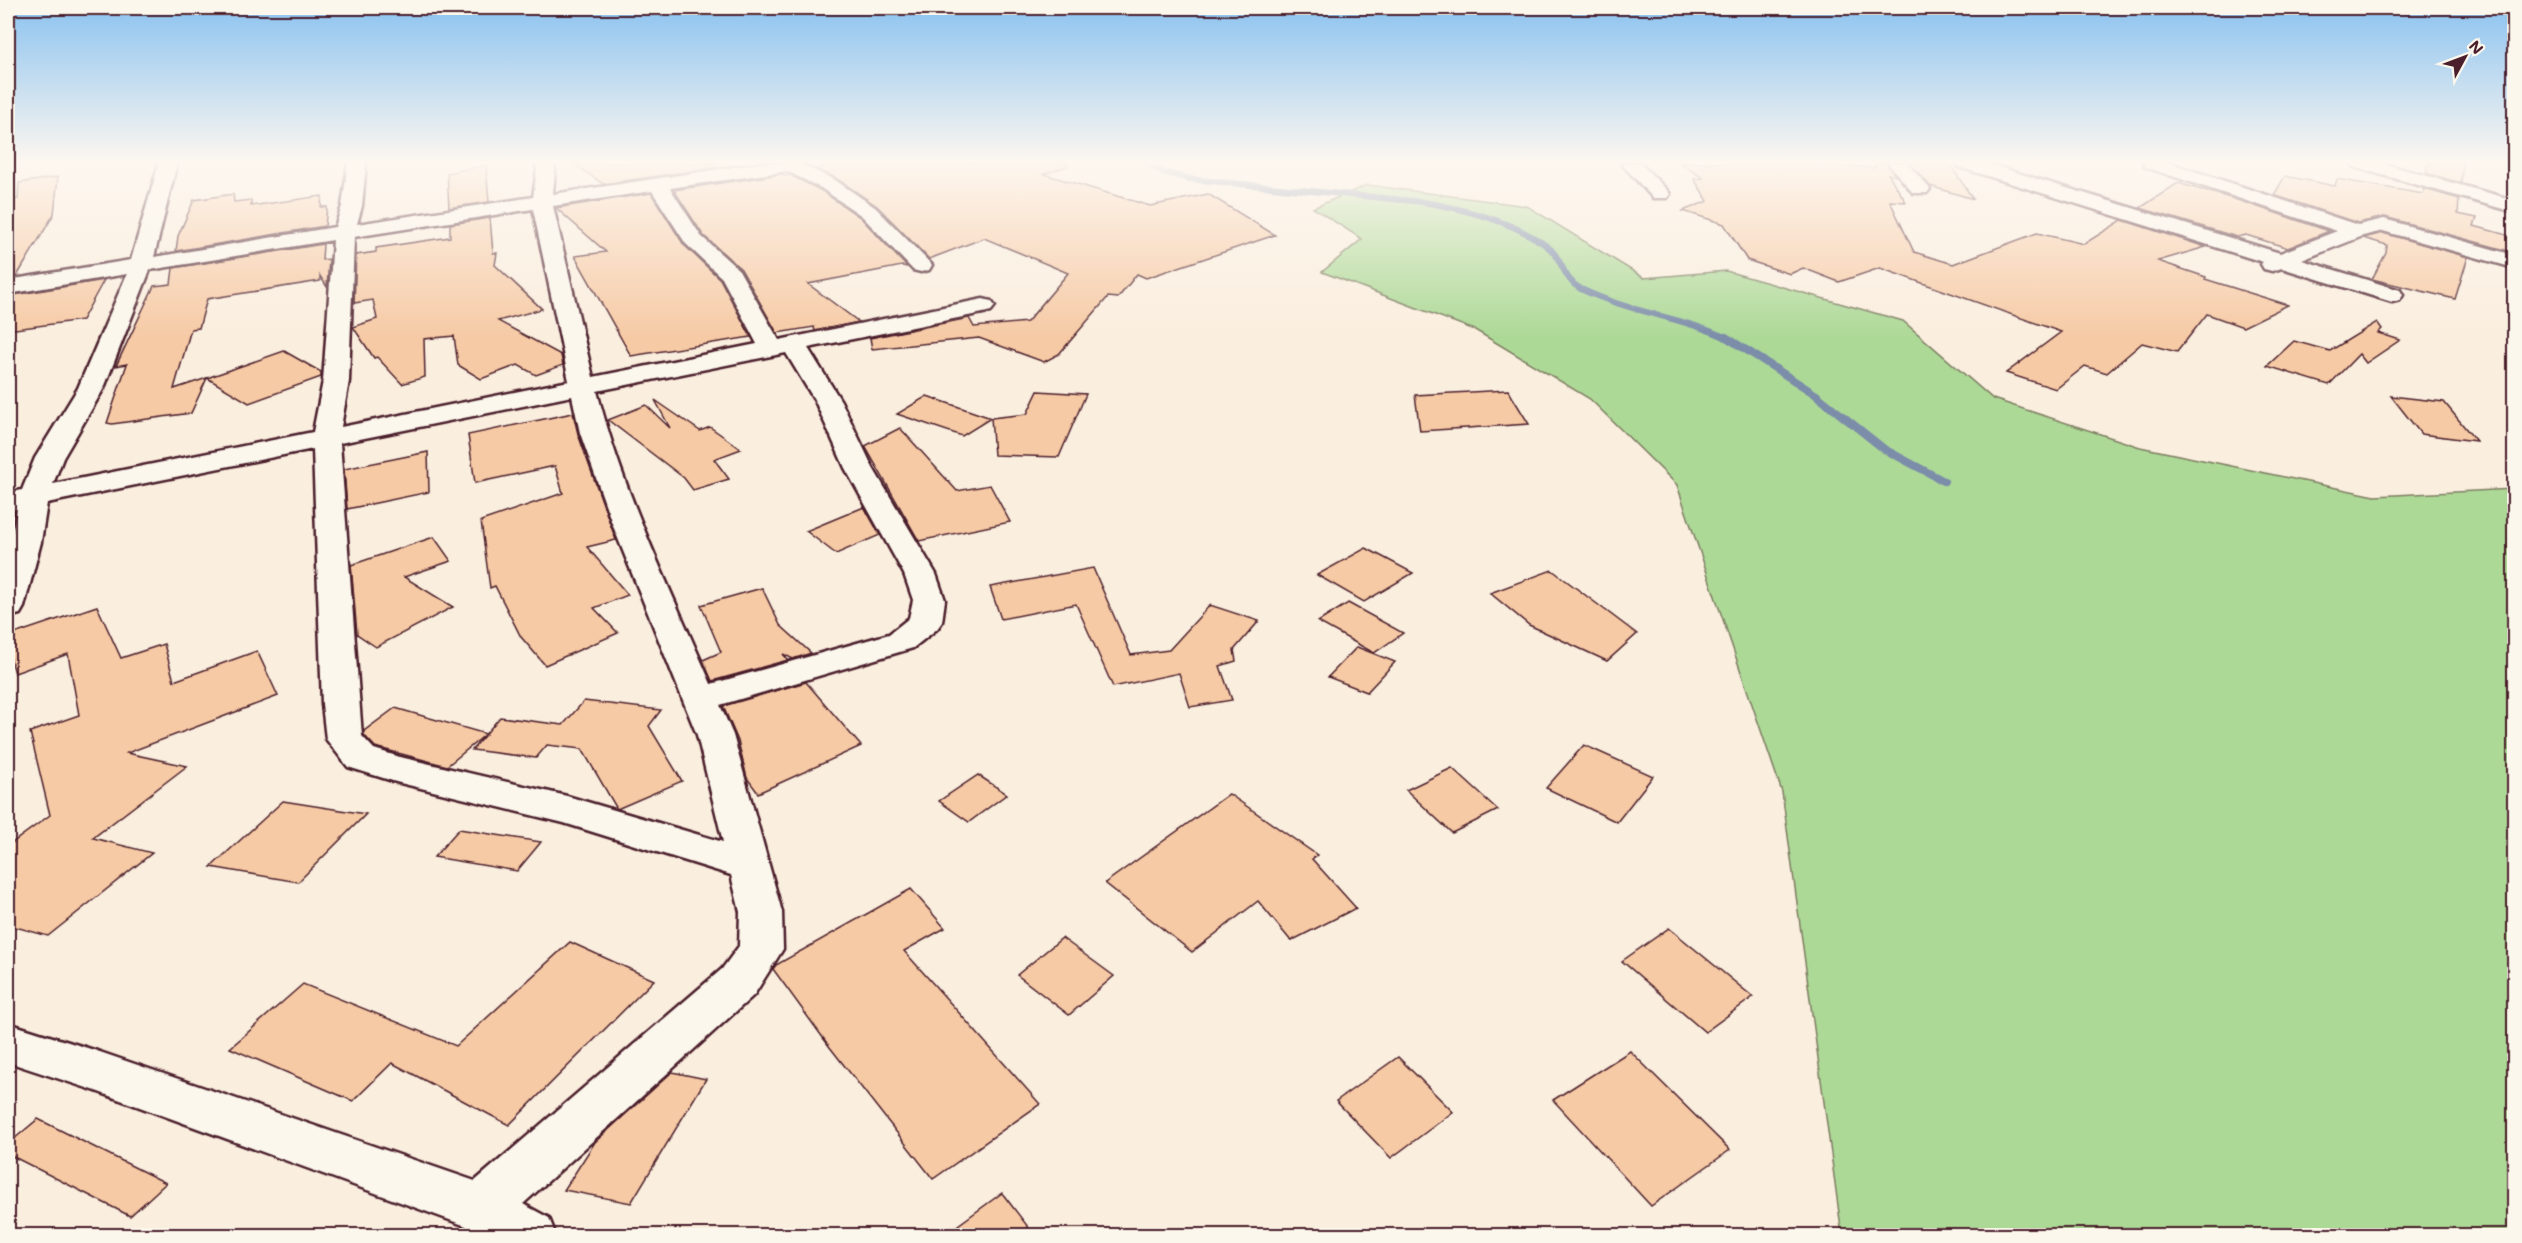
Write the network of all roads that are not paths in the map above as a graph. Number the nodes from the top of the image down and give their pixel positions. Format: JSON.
{"nodes":[{"id":1,"x":153,"y":221,"type":"edge"},
{"id":2,"x":347,"y":221,"type":"edge"},
{"id":3,"x":417,"y":221,"type":"edge"},
{"id":4,"x":544,"y":221,"type":"edge"},
{"id":5,"x":681,"y":221,"type":"edge"},
{"id":6,"x":878,"y":221,"type":"edge"},
{"id":7,"x":2151,"y":221,"type":"edge"},
{"id":8,"x":2327,"y":221,"type":"edge"},
{"id":9,"x":2357,"y":231,"type":"junction"},
{"id":10,"x":344,"y":232,"type":"junction"},
{"id":11,"x":2279,"y":261,"type":"junction"},
{"id":12,"x":2514,"y":262,"type":"edge"},
{"id":13,"x":141,"y":265,"type":"junction"},
{"id":14,"x":921,"y":265,"type":"dead end"},
{"id":15,"x":2249,"y":273,"type":"dead end"},
{"id":16,"x":8,"y":287,"type":"edge"},
{"id":17,"x":2392,"y":296,"type":"dead end"},
{"id":18,"x":983,"y":306,"type":"dead end"},
{"id":19,"x":782,"y":346,"type":"junction"},
{"id":20,"x":582,"y":386,"type":"junction"},
{"id":21,"x":326,"y":438,"type":"junction"},
{"id":22,"x":21,"y":499,"type":"edge"},
{"id":23,"x":8,"y":607,"type":"edge"},
{"id":24,"x":700,"y":699,"type":"junction"},
{"id":25,"x":749,"y":865,"type":"junction"},
{"id":26,"x":8,"y":1043,"type":"edge"},
{"id":27,"x":482,"y":1208,"type":"junction"},
{"id":28,"x":530,"y":1236,"type":"edge"}],
"edges":[{"from":1,"to":13,"type":"street"},
{"from":2,"to":10,"type":"street"},
{"from":3,"to":10,"type":"street"},
{"from":4,"to":20,"type":"street"},
{"from":5,"to":19,"type":"street"},
{"from":6,"to":14,"type":"street"},
{"from":7,"to":11,"type":"street"},
{"from":8,"to":9,"type":"street"},
{"from":9,"to":11,"type":"street"},
{"from":9,"to":12,"type":"street"},
{"from":10,"to":13,"type":"street"},
{"from":10,"to":21,"type":"street"},
{"from":11,"to":15,"type":"street"},
{"from":11,"to":17,"type":"street"},
{"from":13,"to":16,"type":"street"},
{"from":13,"to":22,"type":"street"},
{"from":18,"to":19,"type":"street"},
{"from":19,"to":20,"type":"street"},
{"from":19,"to":24,"type":"street"},
{"from":20,"to":21,"type":"street"},
{"from":20,"to":24,"type":"street"},
{"from":21,"to":22,"type":"street"},
{"from":21,"to":25,"type":"street"},
{"from":22,"to":23,"type":"street"},
{"from":24,"to":25,"type":"street"},
{"from":25,"to":27,"type":"street"},
{"from":26,"to":27,"type":"street"},
{"from":27,"to":28,"type":"street"}]}
